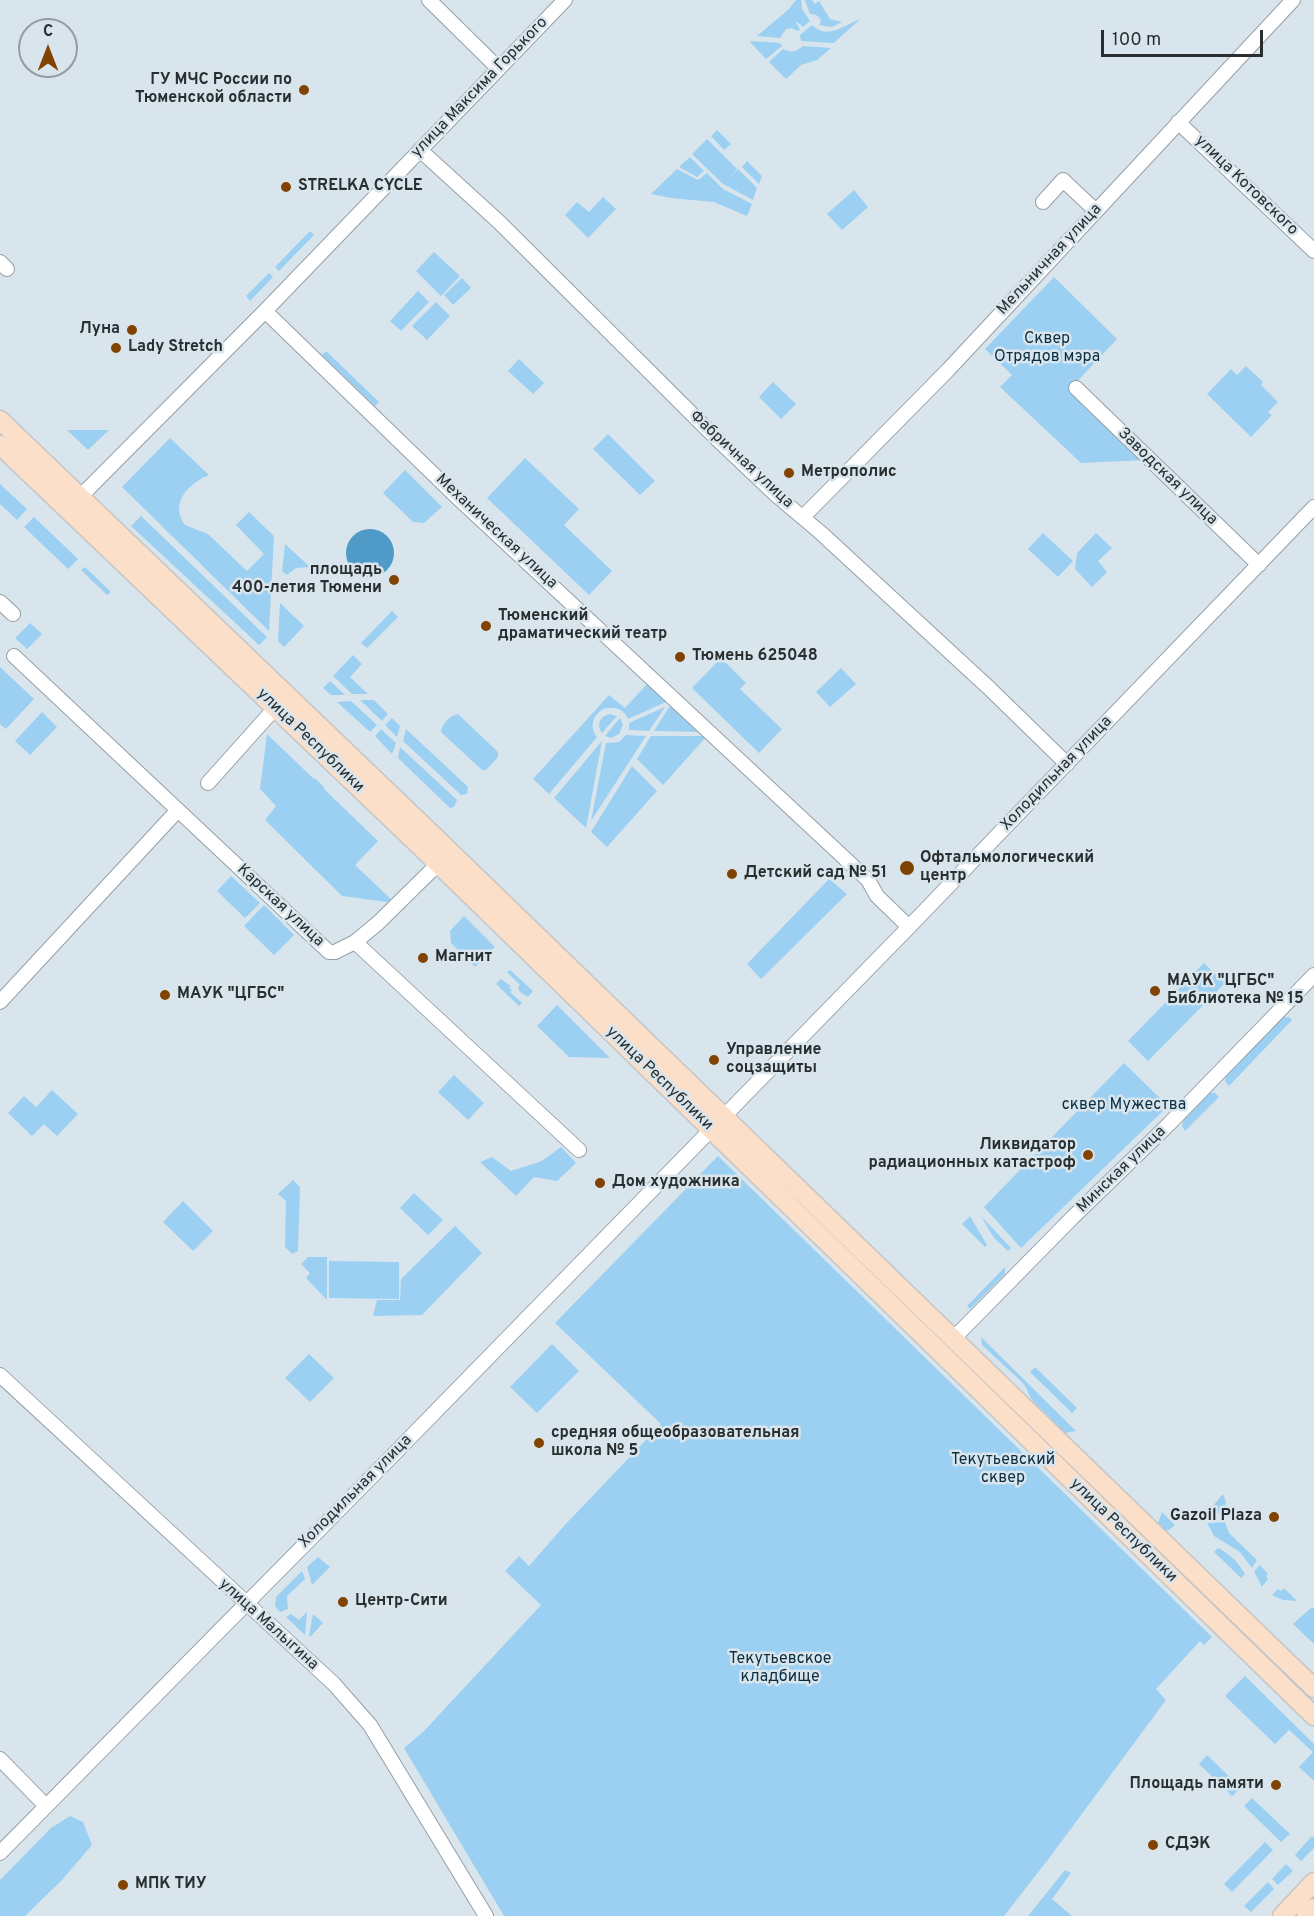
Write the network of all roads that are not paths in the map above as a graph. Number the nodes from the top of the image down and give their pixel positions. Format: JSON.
{"nodes":[{"id":1,"x":429,"y":0,"type":"edge"},
{"id":2,"x":565,"y":0,"type":"edge"},
{"id":3,"x":1293,"y":0,"type":"edge"},
{"id":4,"x":498,"y":68,"type":"junction"},
{"id":5,"x":1178,"y":122,"type":"junction"},
{"id":6,"x":420,"y":150,"type":"junction"},
{"id":7,"x":1043,"y":202,"type":"dead end"},
{"id":8,"x":1096,"y":211,"type":"junction"},
{"id":9,"x":1314,"y":251,"type":"edge"},
{"id":10,"x":265,"y":310,"type":"junction"},
{"id":11,"x":1076,"y":388,"type":"dead end"},
{"id":12,"x":0,"y":420,"type":"edge"},
{"id":13,"x":0,"y":445,"type":"edge"},
{"id":14,"x":74,"y":503,"type":"junction"},
{"id":15,"x":1314,"y":507,"type":"edge"},
{"id":16,"x":803,"y":518,"type":"junction"},
{"id":17,"x":1259,"y":565,"type":"junction"},
{"id":18,"x":0,"y":602,"type":"edge"},
{"id":19,"x":13,"y":614,"type":"dead end"},
{"id":20,"x":14,"y":656,"type":"dead end"},
{"id":21,"x":276,"y":707,"type":"junction"},
{"id":22,"x":1067,"y":764,"type":"junction"},
{"id":23,"x":208,"y":783,"type":"dead end"},
{"id":24,"x":178,"y":810,"type":"junction"},
{"id":25,"x":438,"y":864,"type":"junction"},
{"id":26,"x":909,"y":927,"type":"junction"},
{"id":27,"x":356,"y":942,"type":"junction"},
{"id":28,"x":1314,"y":975,"type":"edge"},
{"id":29,"x":0,"y":1002,"type":"edge"},
{"id":30,"x":724,"y":1116,"type":"junction"},
{"id":31,"x":711,"y":1130,"type":"junction"},
{"id":32,"x":579,"y":1150,"type":"dead end"},
{"id":33,"x":954,"y":1338,"type":"junction"},
{"id":34,"x":0,"y":1375,"type":"edge"},
{"id":35,"x":246,"y":1605,"type":"junction"},
{"id":36,"x":1314,"y":1688,"type":"edge"},
{"id":37,"x":1314,"y":1716,"type":"edge"},
{"id":38,"x":0,"y":1759,"type":"edge"},
{"id":39,"x":45,"y":1806,"type":"junction"},
{"id":40,"x":0,"y":1853,"type":"edge"},
{"id":41,"x":1314,"y":1882,"type":"edge"},
{"id":42,"x":1314,"y":1908,"type":"edge"},
{"id":43,"x":486,"y":1916,"type":"edge"},
{"id":44,"x":1282,"y":1916,"type":"edge"},
{"id":45,"x":1306,"y":1916,"type":"edge"}],
"edges":[{"from":1,"to":4,"type":"street"},
{"from":2,"to":4,"type":"street","name":"улица Максима Горького"},
{"from":3,"to":5,"type":"street","name":"Мельничная улица"},
{"from":4,"to":6,"type":"street","name":"улица Максима Горького"},
{"from":5,"to":8,"type":"street","name":"Мельничная улица"},
{"from":5,"to":9,"type":"street","name":"улица Котовского"},
{"from":6,"to":10,"type":"street","name":"улица Максима Горького"},
{"from":6,"to":16,"type":"street","name":"Фабричная улица"},
{"from":7,"to":8,"type":"street"},
{"from":8,"to":16,"type":"street","name":"Мельничная улица"},
{"from":10,"to":14,"type":"street","name":"улица Максима Горького"},
{"from":10,"to":26,"type":"street","name":"Механическая улица"},
{"from":11,"to":17,"type":"street","name":"Заводская улица"},
{"from":12,"to":14,"type":"main road","name":"улица Республики"},
{"from":13,"to":14,"type":"main road","name":"улица Республики"},
{"from":14,"to":21,"type":"main road","name":"улица Республики"},
{"from":14,"to":30,"type":"main road","name":"улица Республики"},
{"from":15,"to":17,"type":"street","name":"Холодильная улица"},
{"from":16,"to":22,"type":"street","name":"Фабричная улица"},
{"from":17,"to":22,"type":"street","name":"Холодильная улица"},
{"from":18,"to":19,"type":"street"},
{"from":20,"to":24,"type":"street","name":"Карская улица"},
{"from":21,"to":23,"type":"street"},
{"from":21,"to":25,"type":"main road","name":"улица Республики"},
{"from":22,"to":26,"type":"street","name":"Холодильная улица"},
{"from":24,"to":27,"type":"street","name":"Карская улица"},
{"from":24,"to":29,"type":"street"},
{"from":25,"to":27,"type":"street"},
{"from":25,"to":31,"type":"main road","name":"улица Республики"},
{"from":26,"to":30,"type":"street","name":"Холодильная улица"},
{"from":27,"to":32,"type":"street"},
{"from":28,"to":33,"type":"street","name":"Минская улица"},
{"from":30,"to":31,"type":"street","name":"Холодильная улица"},
{"from":30,"to":33,"type":"main road","name":"улица Республики"},
{"from":31,"to":35,"type":"street","name":"Холодильная улица"},
{"from":31,"to":37,"type":"main road","name":"улица Республики"},
{"from":33,"to":36,"type":"main road","name":"улица Республики"},
{"from":34,"to":35,"type":"street","name":"улица Малыгина"},
{"from":35,"to":39,"type":"street","name":"Холодильная улица"},
{"from":35,"to":43,"type":"street","name":"улица Малыгина"},
{"from":38,"to":39,"type":"street"},
{"from":39,"to":40,"type":"street","name":"Холодильная улица"},
{"from":41,"to":44,"type":"main road"},
{"from":42,"to":45,"type":"main road"}]}
